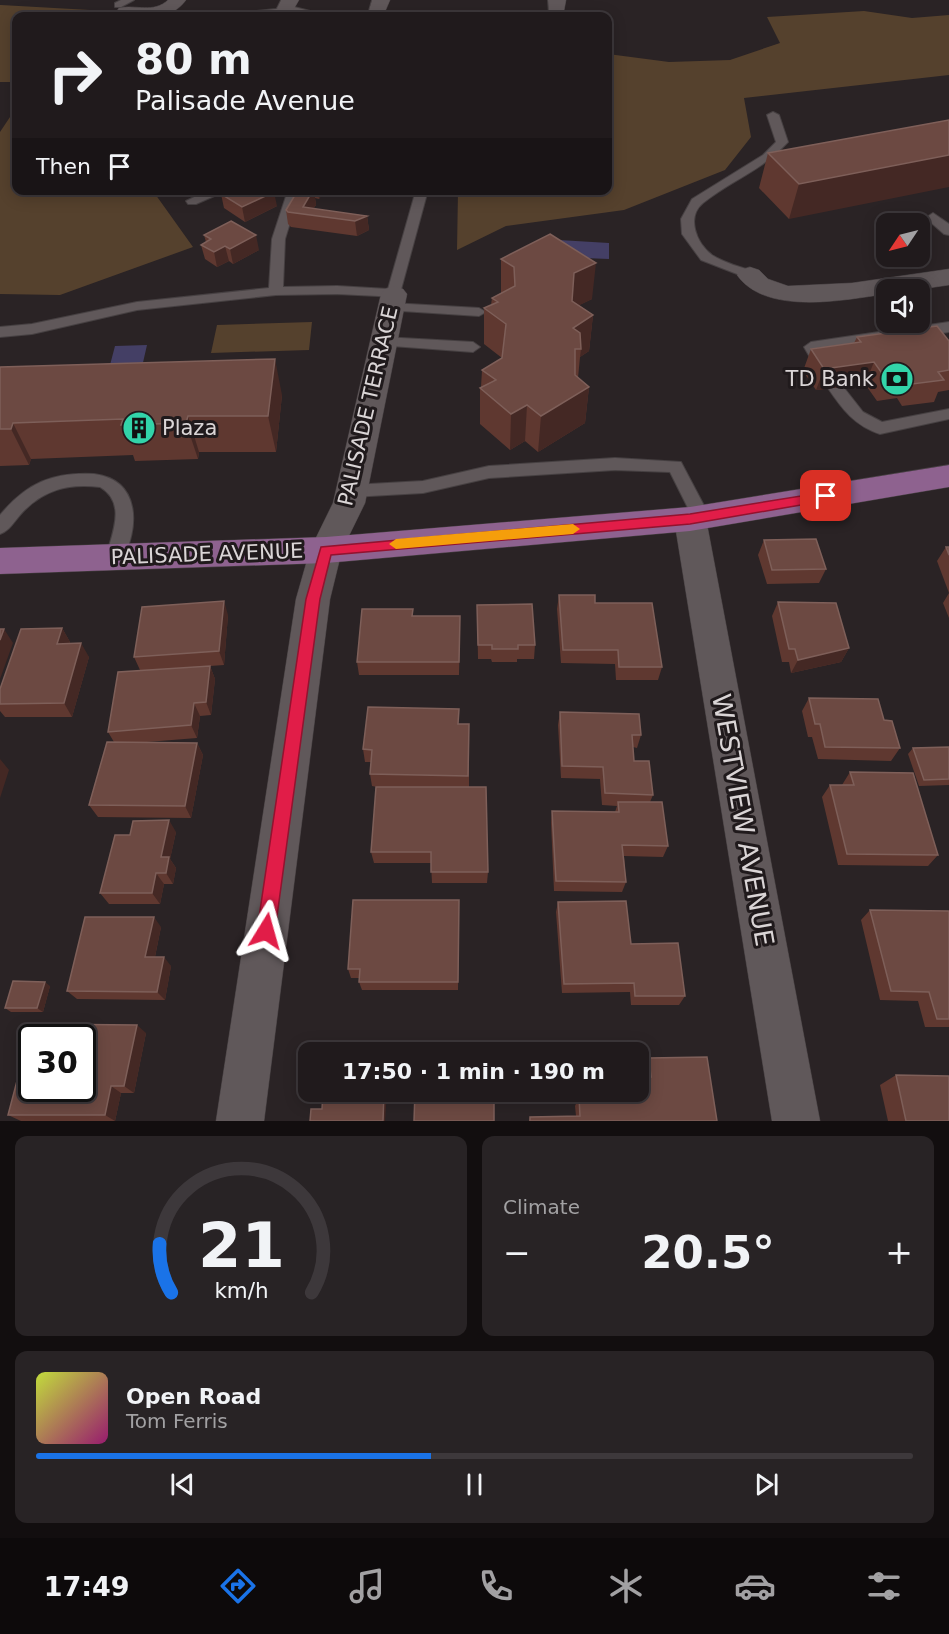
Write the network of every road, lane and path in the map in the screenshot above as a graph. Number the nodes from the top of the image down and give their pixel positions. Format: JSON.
{"nodes":[{"id":1,"x":177,"y":0,"type":"edge"},
{"id":2,"x":288,"y":4,"type":"edge"},
{"id":3,"x":124,"y":6,"type":"edge"},
{"id":4,"x":157,"y":12,"type":"edge"},
{"id":5,"x":165,"y":12,"type":"edge"},
{"id":6,"x":272,"y":12,"type":"edge"},
{"id":7,"x":313,"y":12,"type":"edge"},
{"id":8,"x":773,"y":115,"type":"dead end"},
{"id":9,"x":208,"y":195,"type":"edge"},
{"id":10,"x":292,"y":195,"type":"edge"},
{"id":11,"x":421,"y":195,"type":"edge"},
{"id":12,"x":192,"y":201,"type":"dead end"},
{"id":13,"x":933,"y":217,"type":"dead end"},
{"id":14,"x":949,"y":231,"type":"edge"},
{"id":15,"x":750,"y":275,"type":"joint"},
{"id":16,"x":949,"y":277,"type":"edge"},
{"id":17,"x":276,"y":291,"type":"junction"},
{"id":18,"x":392,"y":300,"type":"junction"},
{"id":19,"x":479,"y":312,"type":"dead end"},
{"id":20,"x":949,"y":327,"type":"edge"},
{"id":21,"x":0,"y":332,"type":"edge"},
{"id":22,"x":383,"y":342,"type":"junction"},
{"id":23,"x":473,"y":347,"type":"dead end"},
{"id":24,"x":823,"y":368,"type":"edge"},
{"id":25,"x":836,"y":388,"type":"edge"},
{"id":26,"x":949,"y":414,"type":"edge"},
{"id":27,"x":949,"y":476,"type":"edge"},
{"id":28,"x":352,"y":491,"type":"junction"},
{"id":29,"x":695,"y":518,"type":"junction"},
{"id":30,"x":0,"y":527,"type":"edge"},
{"id":31,"x":326,"y":550,"type":"junction"},
{"id":32,"x":115,"y":557,"type":"junction"},
{"id":33,"x":0,"y":561,"type":"edge"},
{"id":34,"x":240,"y":1121,"type":"edge"},
{"id":35,"x":796,"y":1121,"type":"edge"}],
"edges":[{"from":1,"to":5,"type":"street"},
{"from":2,"to":6,"type":"lane"},
{"from":2,"to":7,"type":"lane"},
{"from":3,"to":4,"type":"street"},
{"from":8,"to":15,"type":"lane"},
{"from":9,"to":12,"type":"lane"},
{"from":10,"to":17,"type":"lane"},
{"from":11,"to":18,"type":"lane"},
{"from":13,"to":14,"type":"lane"},
{"from":15,"to":16,"type":"street"},
{"from":17,"to":18,"type":"lane"},
{"from":17,"to":21,"type":"lane"},
{"from":18,"to":19,"type":"lane"},
{"from":18,"to":22,"type":"street","name":"PALISADE TERRACE"},
{"from":20,"to":24,"type":"lane"},
{"from":22,"to":23,"type":"lane"},
{"from":22,"to":28,"type":"street","name":"PALISADE TERRACE"},
{"from":25,"to":26,"type":"lane"},
{"from":27,"to":29,"type":"main road","name":"PALISADE AVENUE"},
{"from":28,"to":29,"type":"lane"},
{"from":28,"to":31,"type":"street","name":"PALISADE TERRACE"},
{"from":29,"to":31,"type":"main road","name":"PALISADE AVENUE"},
{"from":29,"to":35,"type":"street","name":"WESTVIEW AVENUE"},
{"from":30,"to":32,"type":"lane"},
{"from":31,"to":32,"type":"main road","name":"PALISADE AVENUE"},
{"from":31,"to":34,"type":"street","name":"PALISADE TERRACE"},
{"from":32,"to":33,"type":"main road","name":"PALISADE AVENUE"}]}
